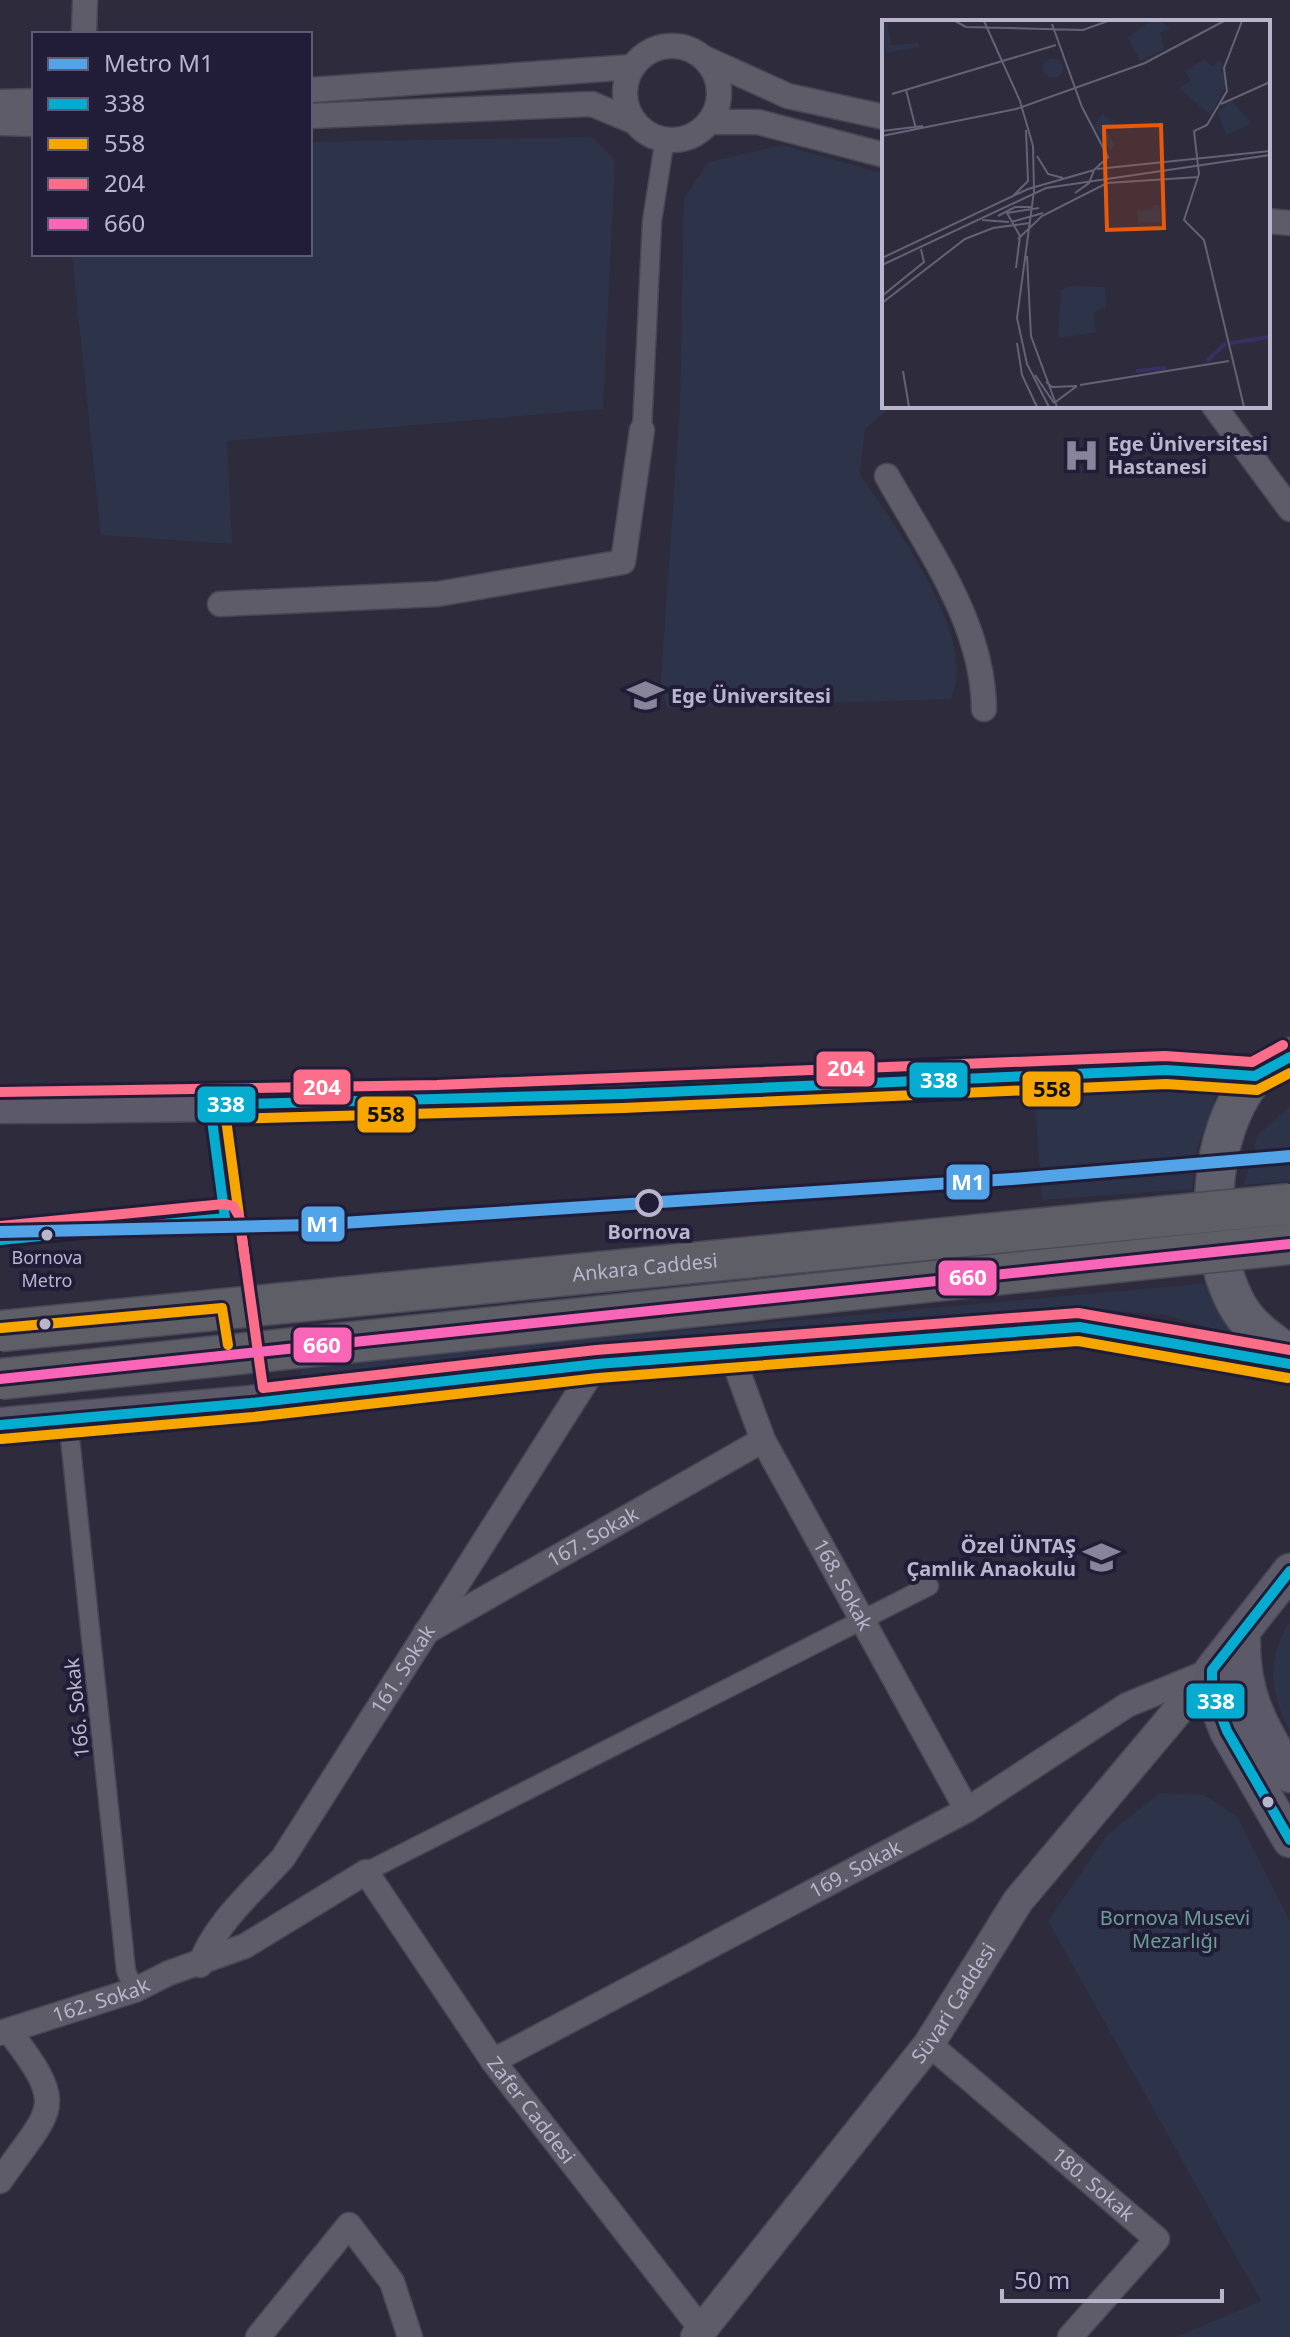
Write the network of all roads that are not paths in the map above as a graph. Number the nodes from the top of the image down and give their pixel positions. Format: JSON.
{"nodes":[{"id":1,"x":85,"y":0,"type":"edge"},
{"id":2,"x":84,"y":32,"type":"edge"},
{"id":3,"x":704,"y":58,"type":"junction"},
{"id":4,"x":632,"y":67,"type":"junction"},
{"id":5,"x":312,"y":90,"type":"edge"},
{"id":6,"x":32,"y":101,"type":"edge"},
{"id":7,"x":0,"y":102,"type":"edge"},
{"id":8,"x":312,"y":116,"type":"edge"},
{"id":9,"x":882,"y":117,"type":"edge"},
{"id":10,"x":635,"y":122,"type":"junction"},
{"id":11,"x":709,"y":122,"type":"junction"},
{"id":12,"x":0,"y":123,"type":"edge"},
{"id":13,"x":32,"y":124,"type":"edge"},
{"id":14,"x":665,"y":138,"type":"junction"},
{"id":15,"x":882,"y":154,"type":"edge"},
{"id":16,"x":1270,"y":221,"type":"edge"},
{"id":17,"x":1290,"y":223,"type":"edge"},
{"id":18,"x":1215,"y":408,"type":"edge"},
{"id":19,"x":642,"y":430,"type":"joint"},
{"id":20,"x":887,"y":476,"type":"dead end"},
{"id":21,"x":1290,"y":509,"type":"edge"},
{"id":22,"x":220,"y":604,"type":"dead end"},
{"id":23,"x":984,"y":709,"type":"dead end"},
{"id":24,"x":1290,"y":1057,"type":"edge"},
{"id":25,"x":1255,"y":1076,"type":"junction"},
{"id":26,"x":0,"y":1106,"type":"edge"},
{"id":27,"x":1290,"y":1204,"type":"edge"},
{"id":28,"x":1290,"y":1244,"type":"edge"},
{"id":29,"x":0,"y":1331,"type":"edge"},
{"id":30,"x":731,"y":1353,"type":"junction"},
{"id":31,"x":1290,"y":1355,"type":"edge"},
{"id":32,"x":597,"y":1364,"type":"junction"},
{"id":33,"x":1290,"y":1364,"type":"edge"},
{"id":34,"x":0,"y":1379,"type":"edge"},
{"id":35,"x":68,"y":1419,"type":"junction"},
{"id":36,"x":0,"y":1425,"type":"edge"},
{"id":37,"x":763,"y":1440,"type":"junction"},
{"id":38,"x":1290,"y":1571,"type":"edge"},
{"id":39,"x":929,"y":1586,"type":"dead end"},
{"id":40,"x":863,"y":1620,"type":"junction"},
{"id":41,"x":424,"y":1633,"type":"junction"},
{"id":42,"x":1243,"y":1634,"type":"junction"},
{"id":43,"x":1212,"y":1670,"type":"junction"},
{"id":44,"x":1290,"y":1775,"type":"edge"},
{"id":45,"x":967,"y":1810,"type":"junction"},
{"id":46,"x":1290,"y":1840,"type":"edge"},
{"id":47,"x":366,"y":1872,"type":"junction"},
{"id":48,"x":200,"y":1965,"type":"junction"},
{"id":49,"x":135,"y":1990,"type":"junction"},
{"id":50,"x":4,"y":2032,"type":"edge"},
{"id":51,"x":929,"y":2044,"type":"junction"},
{"id":52,"x":493,"y":2061,"type":"junction"},
{"id":53,"x":0,"y":2181,"type":"edge"},
{"id":54,"x":703,"y":2335,"type":"edge"},
{"id":55,"x":258,"y":2337,"type":"edge"},
{"id":56,"x":410,"y":2337,"type":"edge"},
{"id":57,"x":1070,"y":2337,"type":"edge"}],
"edges":[{"from":1,"to":2,"type":"street"},
{"from":3,"to":4,"type":"street"},
{"from":3,"to":9,"type":"street"},
{"from":3,"to":11,"type":"street"},
{"from":4,"to":5,"type":"street"},
{"from":4,"to":10,"type":"street"},
{"from":6,"to":7,"type":"street"},
{"from":8,"to":10,"type":"street"},
{"from":10,"to":14,"type":"street"},
{"from":11,"to":14,"type":"street"},
{"from":11,"to":15,"type":"street"},
{"from":12,"to":13,"type":"street"},
{"from":14,"to":19,"type":"street"},
{"from":16,"to":17,"type":"street"},
{"from":18,"to":21,"type":"street"},
{"from":19,"to":22,"type":"street"},
{"from":20,"to":23,"type":"street"},
{"from":24,"to":25,"type":"main road"},
{"from":25,"to":26,"type":"main road"},
{"from":25,"to":31,"type":"main road"},
{"from":27,"to":29,"type":"highway","name":"Ankara Caddesi","bridge":true},
{"from":28,"to":34,"type":"highway","bridge":true},
{"from":30,"to":32,"type":"main road"},
{"from":30,"to":33,"type":"main road"},
{"from":30,"to":37,"type":"street","name":"168. Sokak"},
{"from":32,"to":35,"type":"main road"},
{"from":32,"to":41,"type":"street","name":"161. Sokak"},
{"from":35,"to":36,"type":"main road"},
{"from":35,"to":49,"type":"street","name":"166. Sokak"},
{"from":37,"to":40,"type":"street","name":"168. Sokak"},
{"from":37,"to":41,"type":"street","name":"167. Sokak"},
{"from":38,"to":42,"type":"main road"},
{"from":39,"to":40,"type":"street"},
{"from":40,"to":45,"type":"street","name":"168. Sokak"},
{"from":40,"to":47,"type":"street"},
{"from":41,"to":48,"type":"street","name":"161. Sokak"},
{"from":42,"to":43,"type":"main road"},
{"from":42,"to":44,"type":"main road"},
{"from":43,"to":45,"type":"street","name":"169. Sokak"},
{"from":43,"to":46,"type":"main road"},
{"from":43,"to":51,"type":"street","name":"Süvari Caddesi"},
{"from":45,"to":52,"type":"street","name":"169. Sokak"},
{"from":47,"to":48,"type":"street","name":"162. Sokak"},
{"from":47,"to":52,"type":"street","name":"Zafer Caddesi"},
{"from":48,"to":49,"type":"street","name":"162. Sokak"},
{"from":49,"to":50,"type":"street","name":"162. Sokak"},
{"from":50,"to":53,"type":"street"},
{"from":51,"to":54,"type":"street","name":"Süvari Caddesi"},
{"from":51,"to":57,"type":"street","name":"180. Sokak"},
{"from":52,"to":54,"type":"street","name":"Zafer Caddesi"},
{"from":55,"to":56,"type":"street"}]}
